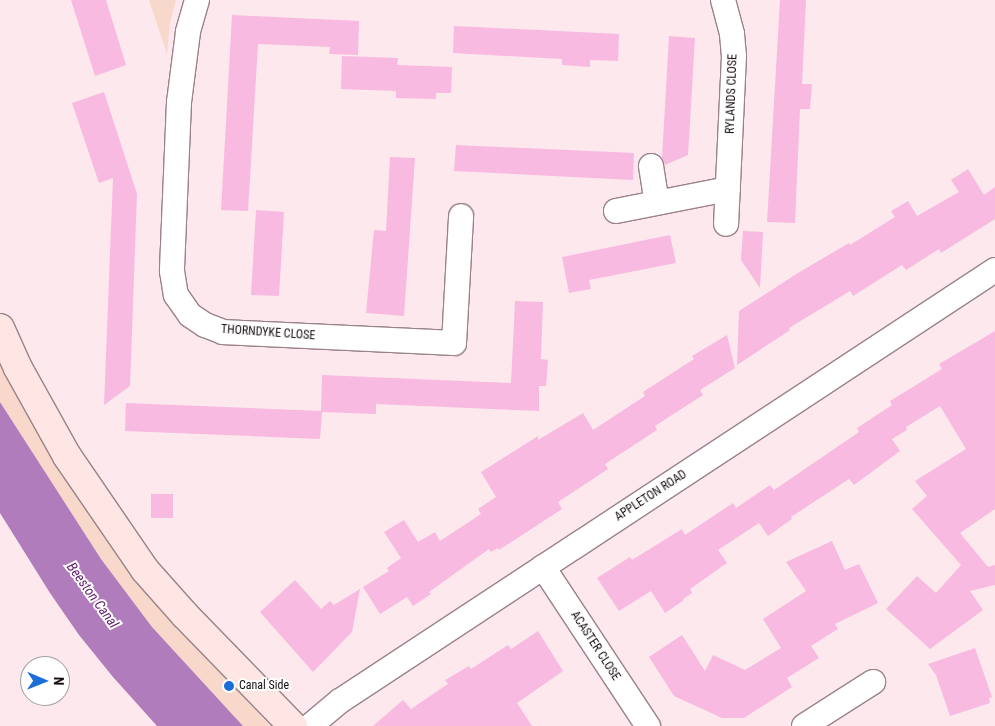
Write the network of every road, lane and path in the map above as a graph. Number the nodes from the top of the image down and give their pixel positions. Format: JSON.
{"nodes":[{"id":1,"x":198,"y":0,"type":"edge"},
{"id":2,"x":723,"y":0,"type":"edge"},
{"id":3,"x":650,"y":166,"type":"dead end"},
{"id":4,"x":728,"y":189,"type":"junction"},
{"id":5,"x":657,"y":202,"type":"junction"},
{"id":6,"x":616,"y":211,"type":"dead end"},
{"id":7,"x":461,"y":216,"type":"dead end"},
{"id":8,"x":726,"y":224,"type":"dead end"},
{"id":9,"x":995,"y":270,"type":"edge"},
{"id":10,"x":0,"y":328,"type":"edge"},
{"id":11,"x":543,"y":567,"type":"junction"},
{"id":12,"x":873,"y":682,"type":"dead end"},
{"id":13,"x":293,"y":726,"type":"edge"},
{"id":14,"x":310,"y":726,"type":"edge"},
{"id":15,"x":648,"y":726,"type":"edge"},
{"id":16,"x":804,"y":726,"type":"edge"}],
"edges":[{"from":1,"to":7,"type":"street","name":"THORNDYKE CLOSE"},
{"from":2,"to":4,"type":"street","name":"RYLANDS CLOSE"},
{"from":3,"to":5,"type":"street"},
{"from":4,"to":5,"type":"street"},
{"from":4,"to":8,"type":"street","name":"RYLANDS CLOSE"},
{"from":5,"to":6,"type":"street"},
{"from":9,"to":11,"type":"street","name":"APPLETON ROAD"},
{"from":10,"to":13,"type":"street"},
{"from":11,"to":14,"type":"street","name":"APPLETON ROAD"},
{"from":11,"to":15,"type":"street","name":"ACASTER CLOSE"},
{"from":12,"to":16,"type":"street"}]}
